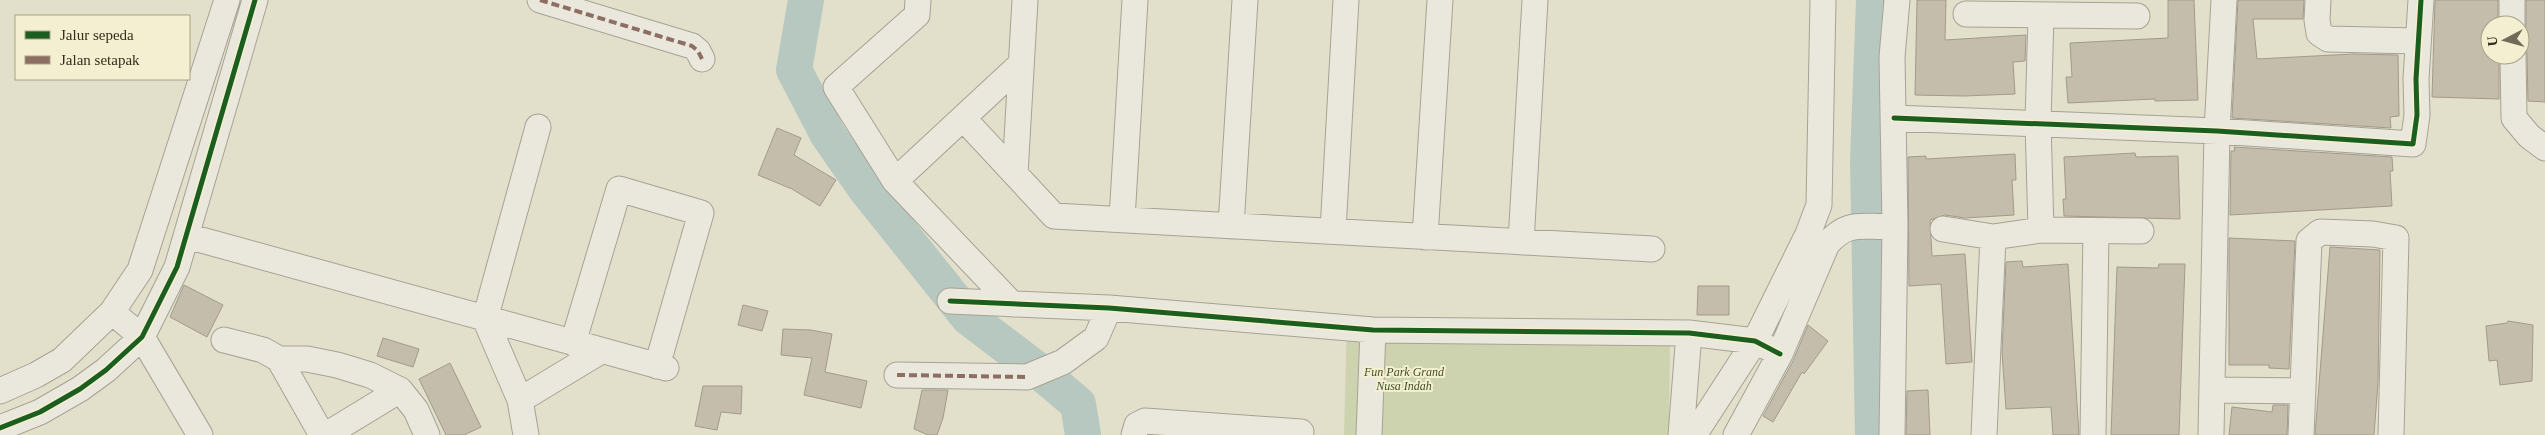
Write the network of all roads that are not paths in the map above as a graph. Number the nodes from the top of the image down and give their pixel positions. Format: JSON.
{"nodes":[{"id":1,"x":227,"y":0,"type":"edge"},
{"id":2,"x":255,"y":0,"type":"edge"},
{"id":3,"x":540,"y":0,"type":"edge"},
{"id":4,"x":918,"y":0,"type":"edge"},
{"id":5,"x":1025,"y":0,"type":"edge"},
{"id":6,"x":1135,"y":0,"type":"edge"},
{"id":7,"x":1245,"y":0,"type":"edge"},
{"id":8,"x":1346,"y":0,"type":"edge"},
{"id":9,"x":1440,"y":0,"type":"edge"},
{"id":10,"x":1535,"y":0,"type":"edge"},
{"id":11,"x":1823,"y":0,"type":"edge"},
{"id":12,"x":1897,"y":0,"type":"edge"},
{"id":13,"x":2224,"y":0,"type":"edge"},
{"id":14,"x":2318,"y":0,"type":"edge"},
{"id":15,"x":2421,"y":0,"type":"edge"},
{"id":16,"x":2512,"y":0,"type":"edge"},
{"id":17,"x":2000,"y":7,"type":"edge"},
{"id":18,"x":2096,"y":8,"type":"edge"},
{"id":19,"x":1966,"y":14,"type":"dead end"},
{"id":20,"x":2041,"y":15,"type":"junction"},
{"id":21,"x":2512,"y":15,"type":"edge"},
{"id":22,"x":2137,"y":16,"type":"dead end"},
{"id":23,"x":2417,"y":41,"type":"junction"},
{"id":24,"x":702,"y":59,"type":"dead end"},
{"id":25,"x":1022,"y":64,"type":"junction"},
{"id":26,"x":2513,"y":65,"type":"edge"},
{"id":27,"x":963,"y":118,"type":"junction"},
{"id":28,"x":1894,"y":118,"type":"junction"},
{"id":29,"x":2038,"y":122,"type":"junction"},
{"id":30,"x":538,"y":127,"type":"dead end"},
{"id":31,"x":2217,"y":131,"type":"junction"},
{"id":32,"x":2545,"y":148,"type":"edge"},
{"id":33,"x":1015,"y":174,"type":"junction"},
{"id":34,"x":895,"y":180,"type":"junction"},
{"id":35,"x":1122,"y":219,"type":"junction"},
{"id":36,"x":1231,"y":226,"type":"junction"},
{"id":37,"x":1891,"y":227,"type":"junction"},
{"id":38,"x":1943,"y":230,"type":"dead end"},
{"id":39,"x":2041,"y":230,"type":"junction"},
{"id":40,"x":1333,"y":231,"type":"junction"},
{"id":41,"x":2096,"y":231,"type":"junction"},
{"id":42,"x":2141,"y":231,"type":"dead end"},
{"id":43,"x":187,"y":236,"type":"junction"},
{"id":44,"x":1425,"y":237,"type":"junction"},
{"id":45,"x":1993,"y":237,"type":"junction"},
{"id":46,"x":1817,"y":239,"type":"junction"},
{"id":47,"x":1521,"y":242,"type":"junction"},
{"id":48,"x":1652,"y":249,"type":"dead end"},
{"id":49,"x":961,"y":301,"type":"dead end"},
{"id":50,"x":1012,"y":304,"type":"junction"},
{"id":51,"x":1109,"y":308,"type":"junction"},
{"id":52,"x":112,"y":312,"type":"junction"},
{"id":53,"x":485,"y":318,"type":"junction"},
{"id":54,"x":1373,"y":330,"type":"junction"},
{"id":55,"x":1689,"y":334,"type":"junction"},
{"id":56,"x":142,"y":337,"type":"junction"},
{"id":57,"x":224,"y":340,"type":"dead end"},
{"id":58,"x":1755,"y":341,"type":"junction"},
{"id":59,"x":573,"y":343,"type":"junction"},
{"id":60,"x":601,"y":351,"type":"junction"},
{"id":61,"x":1780,"y":354,"type":"junction"},
{"id":62,"x":279,"y":359,"type":"junction"},
{"id":63,"x":897,"y":376,"type":"dead end"},
{"id":64,"x":400,"y":390,"type":"junction"},
{"id":65,"x":2213,"y":390,"type":"junction"},
{"id":66,"x":0,"y":391,"type":"edge"},
{"id":67,"x":2301,"y":391,"type":"junction"},
{"id":68,"x":520,"y":400,"type":"junction"},
{"id":69,"x":0,"y":428,"type":"edge"},
{"id":70,"x":1302,"y":432,"type":"dead end"},
{"id":71,"x":1265,"y":433,"type":"edge"},
{"id":72,"x":200,"y":435,"type":"edge"},
{"id":73,"x":322,"y":435,"type":"edge"},
{"id":74,"x":326,"y":435,"type":"edge"},
{"id":75,"x":427,"y":435,"type":"edge"},
{"id":76,"x":526,"y":435,"type":"edge"},
{"id":77,"x":1134,"y":435,"type":"edge"},
{"id":78,"x":1369,"y":435,"type":"edge"},
{"id":79,"x":1681,"y":435,"type":"edge"},
{"id":80,"x":1694,"y":435,"type":"edge"},
{"id":81,"x":1736,"y":435,"type":"edge"},
{"id":82,"x":1892,"y":435,"type":"edge"},
{"id":83,"x":1984,"y":435,"type":"edge"},
{"id":84,"x":2093,"y":435,"type":"edge"},
{"id":85,"x":2211,"y":435,"type":"edge"},
{"id":86,"x":2301,"y":435,"type":"edge"},
{"id":87,"x":2391,"y":435,"type":"edge"}],
"edges":[{"from":1,"to":52,"type":"street"},
{"from":2,"to":43,"type":"street"},
{"from":3,"to":24,"type":"street"},
{"from":4,"to":34,"type":"street"},
{"from":5,"to":25,"type":"street"},
{"from":6,"to":35,"type":"street"},
{"from":7,"to":36,"type":"street"},
{"from":8,"to":40,"type":"street"},
{"from":9,"to":44,"type":"street"},
{"from":10,"to":47,"type":"street"},
{"from":11,"to":46,"type":"street"},
{"from":12,"to":28,"type":"street"},
{"from":13,"to":31,"type":"street"},
{"from":14,"to":23,"type":"street"},
{"from":15,"to":23,"type":"street"},
{"from":16,"to":21,"type":"street"},
{"from":17,"to":19,"type":"street"},
{"from":17,"to":20,"type":"street"},
{"from":18,"to":20,"type":"street"},
{"from":18,"to":22,"type":"street"},
{"from":20,"to":29,"type":"street"},
{"from":23,"to":31,"type":"street"},
{"from":25,"to":27,"type":"street"},
{"from":25,"to":33,"type":"street"},
{"from":26,"to":32,"type":"street"},
{"from":27,"to":33,"type":"street"},
{"from":27,"to":34,"type":"street"},
{"from":28,"to":29,"type":"street"},
{"from":28,"to":37,"type":"street"},
{"from":29,"to":31,"type":"street"},
{"from":29,"to":39,"type":"street"},
{"from":30,"to":53,"type":"street"},
{"from":31,"to":65,"type":"street"},
{"from":33,"to":35,"type":"street"},
{"from":34,"to":50,"type":"street"},
{"from":35,"to":36,"type":"street"},
{"from":36,"to":40,"type":"street"},
{"from":37,"to":46,"type":"street"},
{"from":37,"to":82,"type":"street"},
{"from":38,"to":45,"type":"street"},
{"from":39,"to":41,"type":"street"},
{"from":39,"to":45,"type":"street"},
{"from":40,"to":44,"type":"street"},
{"from":41,"to":42,"type":"street"},
{"from":41,"to":84,"type":"street"},
{"from":43,"to":53,"type":"street"},
{"from":43,"to":56,"type":"street"},
{"from":44,"to":47,"type":"street"},
{"from":45,"to":83,"type":"street"},
{"from":46,"to":58,"type":"street"},
{"from":46,"to":61,"type":"street"},
{"from":47,"to":48,"type":"street"},
{"from":49,"to":50,"type":"street"},
{"from":50,"to":51,"type":"street"},
{"from":51,"to":54,"type":"street"},
{"from":51,"to":63,"type":"street"},
{"from":52,"to":56,"type":"street"},
{"from":52,"to":66,"type":"street"},
{"from":53,"to":59,"type":"street"},
{"from":53,"to":68,"type":"street"},
{"from":54,"to":55,"type":"street"},
{"from":54,"to":78,"type":"street"},
{"from":55,"to":58,"type":"street"},
{"from":55,"to":79,"type":"street"},
{"from":56,"to":69,"type":"street"},
{"from":56,"to":72,"type":"street"},
{"from":57,"to":62,"type":"street"},
{"from":58,"to":61,"type":"street"},
{"from":58,"to":80,"type":"street"},
{"from":59,"to":60,"type":"street"},
{"from":59,"to":60,"type":"street"},
{"from":60,"to":68,"type":"street"},
{"from":61,"to":81,"type":"street"},
{"from":62,"to":64,"type":"street"},
{"from":62,"to":73,"type":"street"},
{"from":64,"to":74,"type":"street"},
{"from":64,"to":75,"type":"street"},
{"from":65,"to":67,"type":"street"},
{"from":65,"to":85,"type":"street"},
{"from":67,"to":86,"type":"street"},
{"from":67,"to":87,"type":"street"},
{"from":68,"to":76,"type":"street"},
{"from":70,"to":71,"type":"street"},
{"from":71,"to":77,"type":"street"}]}
